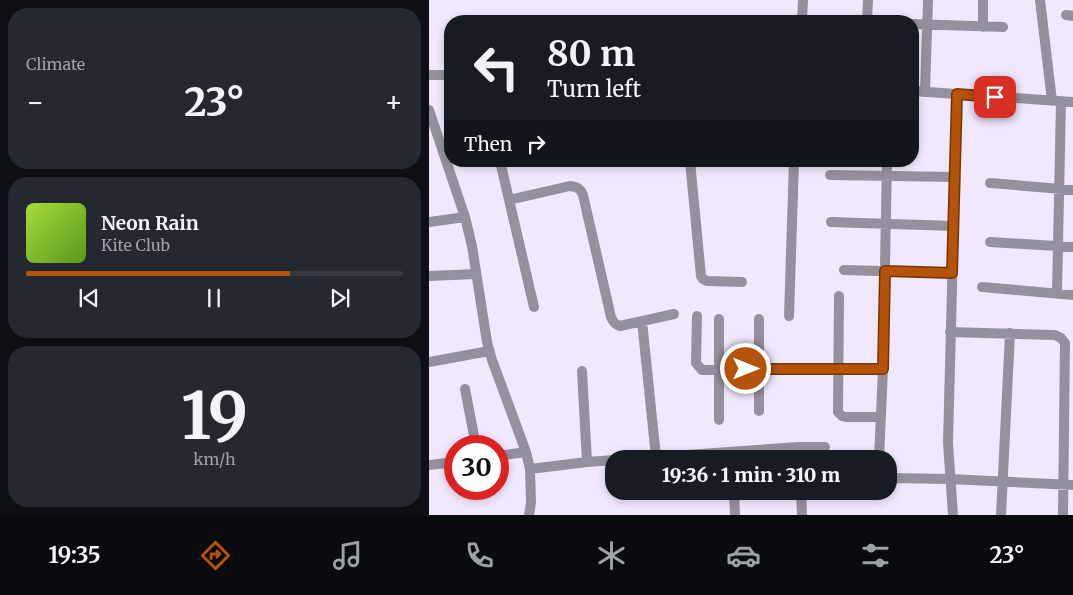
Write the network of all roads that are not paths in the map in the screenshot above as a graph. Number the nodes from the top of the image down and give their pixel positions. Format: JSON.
{"nodes":[{"id":1,"x":803,"y":0,"type":"edge"},
{"id":2,"x":868,"y":0,"type":"edge"},
{"id":3,"x":928,"y":0,"type":"edge"},
{"id":4,"x":983,"y":0,"type":"edge"},
{"id":5,"x":1040,"y":0,"type":"edge"},
{"id":6,"x":802,"y":15,"type":"edge"},
{"id":7,"x":867,"y":15,"type":"edge"},
{"id":8,"x":919,"y":24,"type":"edge"},
{"id":9,"x":927,"y":25,"type":"junction"},
{"id":10,"x":983,"y":27,"type":"junction"},
{"id":11,"x":1003,"y":27,"type":"dead end"},
{"id":12,"x":429,"y":75,"type":"edge"},
{"id":13,"x":444,"y":75,"type":"edge"},
{"id":14,"x":919,"y":92,"type":"edge"},
{"id":15,"x":925,"y":92,"type":"junction"},
{"id":16,"x":957,"y":94,"type":"junction"},
{"id":17,"x":1057,"y":101,"type":"junction"},
{"id":18,"x":1073,"y":102,"type":"edge"},
{"id":19,"x":429,"y":110,"type":"edge"},
{"id":20,"x":444,"y":155,"type":"edge"},
{"id":21,"x":448,"y":167,"type":"edge"},
{"id":22,"x":501,"y":167,"type":"edge"},
{"id":23,"x":691,"y":167,"type":"edge"},
{"id":24,"x":794,"y":167,"type":"edge"},
{"id":25,"x":887,"y":167,"type":"edge"},
{"id":26,"x":830,"y":175,"type":"dead end"},
{"id":27,"x":887,"y":176,"type":"junction"},
{"id":28,"x":955,"y":177,"type":"junction"},
{"id":29,"x":990,"y":183,"type":"dead end"},
{"id":30,"x":1059,"y":189,"type":"junction"},
{"id":31,"x":1073,"y":190,"type":"edge"},
{"id":32,"x":509,"y":200,"type":"junction"},
{"id":33,"x":465,"y":217,"type":"junction"},
{"id":34,"x":429,"y":222,"type":"edge"},
{"id":35,"x":831,"y":222,"type":"dead end"},
{"id":36,"x":886,"y":224,"type":"junction"},
{"id":37,"x":953,"y":226,"type":"junction"},
{"id":38,"x":991,"y":242,"type":"dead end"},
{"id":39,"x":1057,"y":246,"type":"junction"},
{"id":40,"x":1073,"y":247,"type":"edge"},
{"id":41,"x":844,"y":270,"type":"dead end"},
{"id":42,"x":885,"y":271,"type":"junction"},
{"id":43,"x":952,"y":273,"type":"junction"},
{"id":44,"x":476,"y":274,"type":"junction"},
{"id":45,"x":429,"y":276,"type":"edge"},
{"id":46,"x":742,"y":282,"type":"dead end"},
{"id":47,"x":982,"y":287,"type":"dead end"},
{"id":48,"x":1057,"y":293,"type":"junction"},
{"id":49,"x":1073,"y":295,"type":"edge"},
{"id":50,"x":839,"y":296,"type":"dead end"},
{"id":51,"x":534,"y":307,"type":"dead end"},
{"id":52,"x":674,"y":314,"type":"dead end"},
{"id":53,"x":697,"y":316,"type":"dead end"},
{"id":54,"x":789,"y":316,"type":"dead end"},
{"id":55,"x":719,"y":318,"type":"dead end"},
{"id":56,"x":759,"y":319,"type":"dead end"},
{"id":57,"x":642,"y":321,"type":"junction"},
{"id":58,"x":950,"y":332,"type":"junction"},
{"id":59,"x":1010,"y":333,"type":"junction"},
{"id":60,"x":489,"y":352,"type":"junction"},
{"id":61,"x":429,"y":362,"type":"edge"},
{"id":62,"x":719,"y":369,"type":"junction"},
{"id":63,"x":883,"y":369,"type":"junction"},
{"id":64,"x":759,"y":370,"type":"junction"},
{"id":65,"x":838,"y":370,"type":"junction"},
{"id":66,"x":582,"y":371,"type":"dead end"},
{"id":67,"x":465,"y":389,"type":"dead end"},
{"id":68,"x":759,"y":411,"type":"dead end"},
{"id":69,"x":881,"y":417,"type":"junction"},
{"id":70,"x":719,"y":420,"type":"dead end"},
{"id":71,"x":474,"y":435,"type":"edge"},
{"id":72,"x":798,"y":446,"type":"junction"},
{"id":73,"x":825,"y":446,"type":"dead end"},
{"id":74,"x":655,"y":450,"type":"edge"},
{"id":75,"x":768,"y":450,"type":"edge"},
{"id":76,"x":798,"y":450,"type":"edge"},
{"id":77,"x":879,"y":450,"type":"edge"},
{"id":78,"x":526,"y":452,"type":"junction"},
{"id":79,"x":509,"y":454,"type":"edge"},
{"id":80,"x":605,"y":461,"type":"edge"},
{"id":81,"x":444,"y":462,"type":"edge"},
{"id":82,"x":587,"y":462,"type":"junction"},
{"id":83,"x":429,"y":463,"type":"edge"},
{"id":84,"x":530,"y":469,"type":"junction"},
{"id":85,"x":897,"y":478,"type":"edge"},
{"id":86,"x":950,"y":479,"type":"junction"},
{"id":87,"x":1003,"y":482,"type":"junction"},
{"id":88,"x":1068,"y":485,"type":"edge"},
{"id":89,"x":734,"y":500,"type":"edge"},
{"id":90,"x":801,"y":500,"type":"edge"},
{"id":91,"x":529,"y":515,"type":"edge"},
{"id":92,"x":735,"y":515,"type":"edge"},
{"id":93,"x":802,"y":515,"type":"edge"},
{"id":94,"x":953,"y":515,"type":"edge"},
{"id":95,"x":1001,"y":515,"type":"edge"},
{"id":96,"x":1063,"y":515,"type":"edge"}],
"edges":[{"from":1,"to":6,"type":"street"},
{"from":2,"to":7,"type":"street"},
{"from":3,"to":9,"type":"street"},
{"from":4,"to":10,"type":"street"},
{"from":5,"to":17,"type":"street"},
{"from":8,"to":9,"type":"street"},
{"from":9,"to":10,"type":"street"},
{"from":9,"to":15,"type":"street"},
{"from":10,"to":11,"type":"street"},
{"from":12,"to":13,"type":"street"},
{"from":14,"to":15,"type":"street"},
{"from":15,"to":16,"type":"street"},
{"from":16,"to":17,"type":"street"},
{"from":16,"to":28,"type":"street"},
{"from":17,"to":18,"type":"street"},
{"from":17,"to":30,"type":"street"},
{"from":19,"to":20,"type":"street"},
{"from":21,"to":33,"type":"street"},
{"from":22,"to":32,"type":"street"},
{"from":23,"to":46,"type":"street"},
{"from":24,"to":54,"type":"street"},
{"from":25,"to":27,"type":"street"},
{"from":26,"to":27,"type":"street"},
{"from":27,"to":28,"type":"street"},
{"from":27,"to":36,"type":"street"},
{"from":28,"to":37,"type":"street"},
{"from":29,"to":30,"type":"street"},
{"from":30,"to":31,"type":"street"},
{"from":30,"to":39,"type":"street"},
{"from":32,"to":51,"type":"street"},
{"from":32,"to":57,"type":"street"},
{"from":33,"to":34,"type":"street"},
{"from":33,"to":44,"type":"street"},
{"from":35,"to":36,"type":"street"},
{"from":36,"to":37,"type":"street"},
{"from":36,"to":42,"type":"street"},
{"from":37,"to":43,"type":"street"},
{"from":38,"to":39,"type":"street"},
{"from":39,"to":40,"type":"street"},
{"from":39,"to":48,"type":"street"},
{"from":41,"to":42,"type":"street"},
{"from":42,"to":43,"type":"street"},
{"from":42,"to":63,"type":"street"},
{"from":43,"to":58,"type":"street"},
{"from":44,"to":45,"type":"street"},
{"from":44,"to":60,"type":"street"},
{"from":47,"to":48,"type":"street"},
{"from":48,"to":49,"type":"street"},
{"from":50,"to":65,"type":"street"},
{"from":52,"to":57,"type":"street"},
{"from":53,"to":62,"type":"street"},
{"from":55,"to":62,"type":"street"},
{"from":56,"to":64,"type":"street"},
{"from":57,"to":74,"type":"street"},
{"from":58,"to":59,"type":"street"},
{"from":58,"to":86,"type":"street"},
{"from":59,"to":87,"type":"street"},
{"from":59,"to":88,"type":"street"},
{"from":60,"to":61,"type":"street"},
{"from":60,"to":78,"type":"street"},
{"from":62,"to":64,"type":"street"},
{"from":62,"to":70,"type":"street"},
{"from":63,"to":65,"type":"street"},
{"from":63,"to":69,"type":"street"},
{"from":64,"to":65,"type":"street"},
{"from":64,"to":68,"type":"street"},
{"from":65,"to":69,"type":"street"},
{"from":66,"to":82,"type":"street"},
{"from":67,"to":71,"type":"street"},
{"from":69,"to":77,"type":"street"},
{"from":72,"to":73,"type":"street"},
{"from":72,"to":75,"type":"street"},
{"from":72,"to":76,"type":"street"},
{"from":78,"to":79,"type":"street"},
{"from":78,"to":84,"type":"street"},
{"from":80,"to":82,"type":"street"},
{"from":81,"to":83,"type":"street"},
{"from":82,"to":84,"type":"street"},
{"from":84,"to":91,"type":"street"},
{"from":85,"to":86,"type":"street"},
{"from":86,"to":87,"type":"street"},
{"from":86,"to":94,"type":"street"},
{"from":87,"to":88,"type":"street"},
{"from":87,"to":95,"type":"street"},
{"from":88,"to":96,"type":"street"},
{"from":89,"to":92,"type":"street"},
{"from":90,"to":93,"type":"street"}]}
